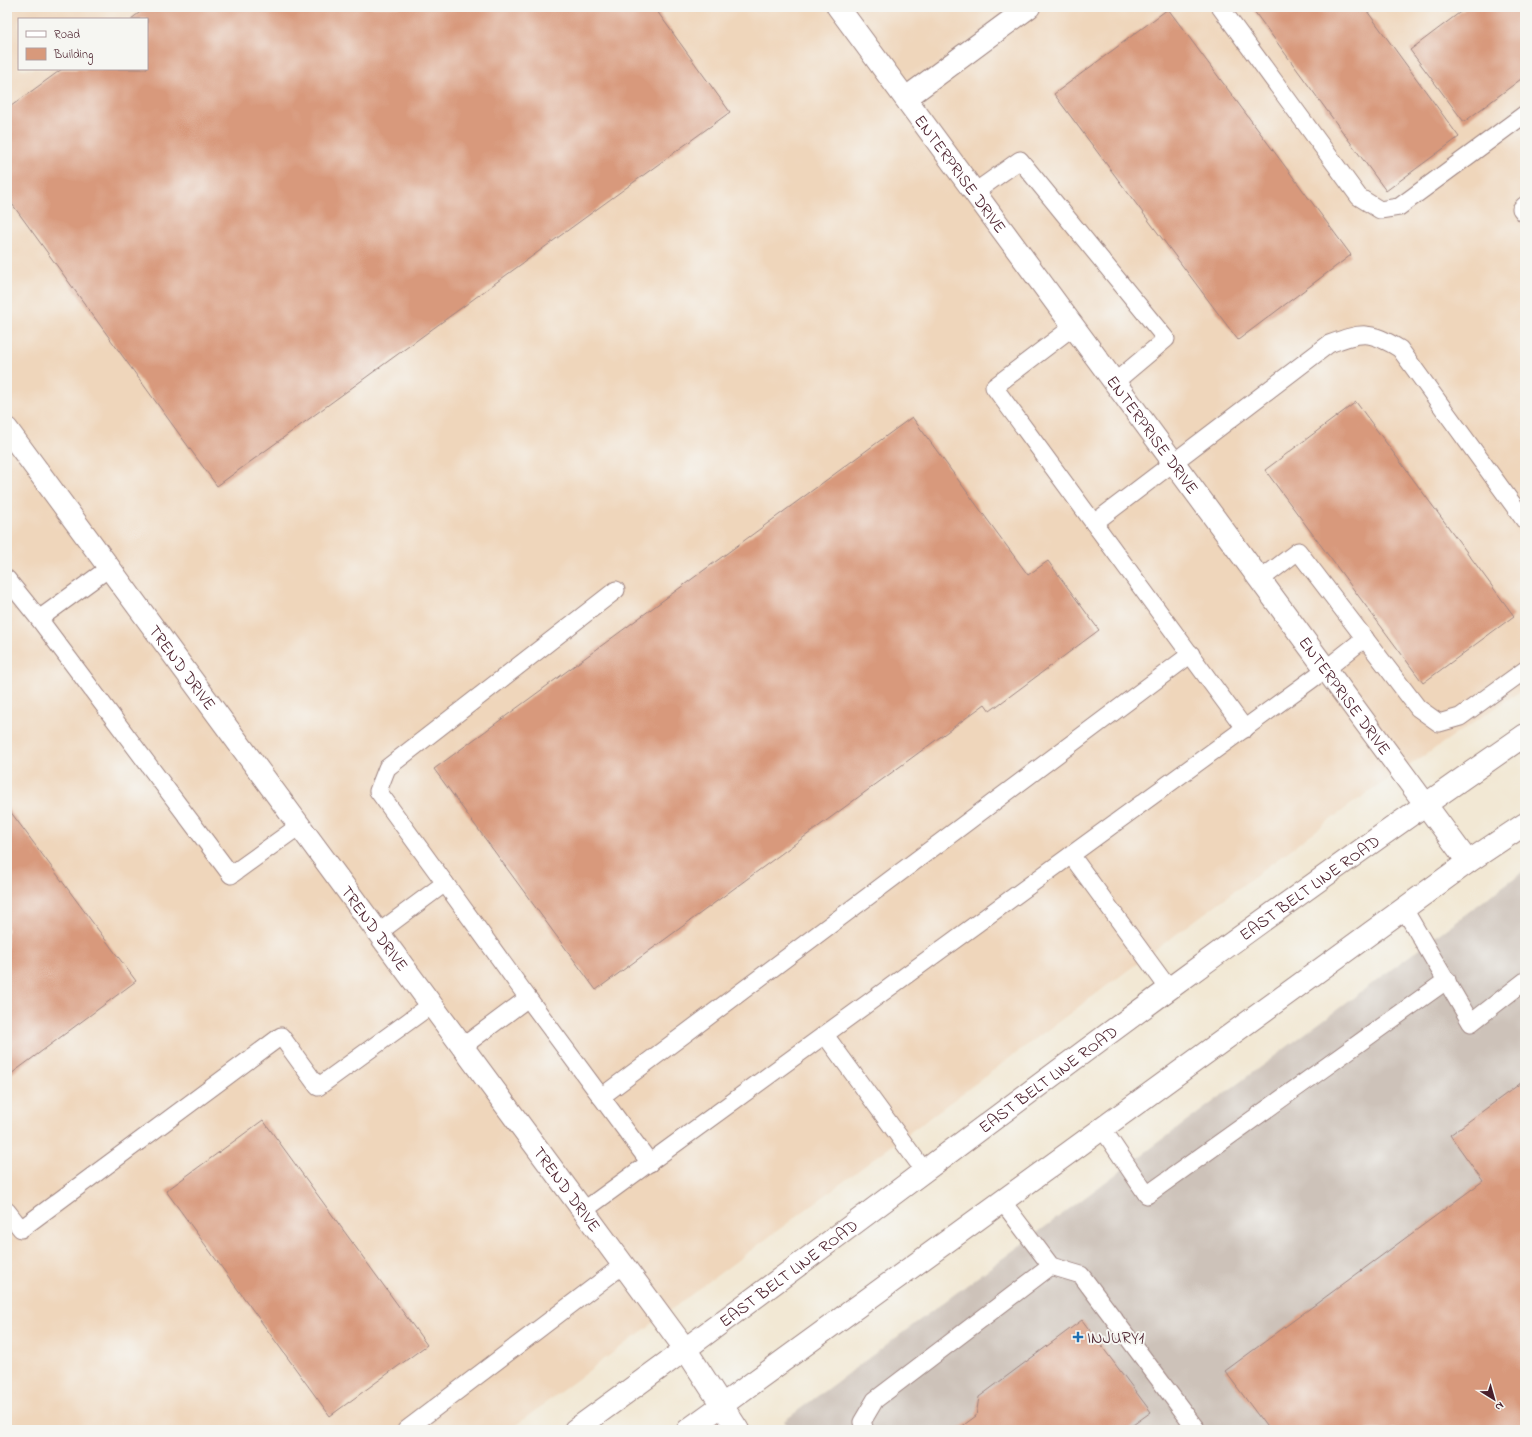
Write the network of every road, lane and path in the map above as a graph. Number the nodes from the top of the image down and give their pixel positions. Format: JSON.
{"nodes":[{"id":1,"x":838,"y":7,"type":"edge"},
{"id":2,"x":1029,"y":7,"type":"edge"},
{"id":3,"x":1220,"y":7,"type":"edge"},
{"id":4,"x":906,"y":98,"type":"junction"},
{"id":5,"x":1525,"y":114,"type":"edge"},
{"id":6,"x":975,"y":192,"type":"junction"},
{"id":7,"x":1525,"y":205,"type":"edge"},
{"id":8,"x":1525,"y":214,"type":"edge"},
{"id":9,"x":1074,"y":326,"type":"junction"},
{"id":10,"x":1115,"y":382,"type":"junction"},
{"id":11,"x":10,"y":439,"type":"edge"},
{"id":12,"x":1174,"y":461,"type":"junction"},
{"id":13,"x":1525,"y":521,"type":"edge"},
{"id":14,"x":1094,"y":523,"type":"junction"},
{"id":15,"x":109,"y":568,"type":"junction"},
{"id":16,"x":7,"y":579,"type":"edge"},
{"id":17,"x":1260,"y":580,"type":"junction"},
{"id":18,"x":616,"y":590,"type":"dead end"},
{"id":19,"x":39,"y":618,"type":"junction"},
{"id":20,"x":1364,"y":638,"type":"junction"},
{"id":21,"x":1190,"y":654,"type":"junction"},
{"id":22,"x":1326,"y":669,"type":"junction"},
{"id":23,"x":1525,"y":670,"type":"edge"},
{"id":24,"x":1245,"y":729,"type":"junction"},
{"id":25,"x":1525,"y":735,"type":"edge"},
{"id":26,"x":1426,"y":804,"type":"junction"},
{"id":27,"x":1525,"y":824,"type":"edge"},
{"id":28,"x":299,"y":826,"type":"junction"},
{"id":29,"x":1071,"y":855,"type":"junction"},
{"id":30,"x":1468,"y":862,"type":"junction"},
{"id":31,"x":445,"y":883,"type":"junction"},
{"id":32,"x":1404,"y":909,"type":"junction"},
{"id":33,"x":378,"y":933,"type":"junction"},
{"id":34,"x":1446,"y":980,"type":"junction"},
{"id":35,"x":1525,"y":981,"type":"edge"},
{"id":36,"x":1169,"y":989,"type":"junction"},
{"id":37,"x":528,"y":998,"type":"junction"},
{"id":38,"x":431,"y":1005,"type":"junction"},
{"id":39,"x":825,"y":1035,"type":"junction"},
{"id":40,"x":462,"y":1047,"type":"junction"},
{"id":41,"x":601,"y":1097,"type":"junction"},
{"id":42,"x":1102,"y":1128,"type":"junction"},
{"id":43,"x":650,"y":1163,"type":"junction"},
{"id":44,"x":925,"y":1172,"type":"junction"},
{"id":45,"x":1002,"y":1201,"type":"junction"},
{"id":46,"x":7,"y":1210,"type":"edge"},
{"id":47,"x":583,"y":1211,"type":"junction"},
{"id":48,"x":623,"y":1265,"type":"junction"},
{"id":49,"x":1051,"y":1266,"type":"junction"},
{"id":50,"x":686,"y":1350,"type":"junction"},
{"id":51,"x":721,"y":1406,"type":"junction"},
{"id":52,"x":406,"y":1430,"type":"edge"},
{"id":53,"x":575,"y":1430,"type":"edge"},
{"id":54,"x":688,"y":1430,"type":"edge"},
{"id":55,"x":738,"y":1430,"type":"edge"},
{"id":56,"x":865,"y":1430,"type":"edge"},
{"id":57,"x":1197,"y":1430,"type":"edge"}],
"edges":[{"from":1,"to":4,"type":"street","name":"ENTERPRISE DRIVE"},
{"from":2,"to":4,"type":"street"},
{"from":3,"to":5,"type":"lane"},
{"from":4,"to":6,"type":"street","name":"ENTERPRISE DRIVE"},
{"from":6,"to":9,"type":"street","name":"ENTERPRISE DRIVE"},
{"from":6,"to":10,"type":"lane"},
{"from":7,"to":8,"type":"lane"},
{"from":9,"to":10,"type":"street","name":"ENTERPRISE DRIVE"},
{"from":9,"to":14,"type":"lane"},
{"from":10,"to":12,"type":"street","name":"ENTERPRISE DRIVE"},
{"from":11,"to":15,"type":"street","name":"TREND DRIVE"},
{"from":12,"to":13,"type":"lane"},
{"from":12,"to":14,"type":"lane"},
{"from":12,"to":17,"type":"street","name":"ENTERPRISE DRIVE"},
{"from":14,"to":21,"type":"lane"},
{"from":15,"to":19,"type":"lane"},
{"from":15,"to":28,"type":"street","name":"TREND DRIVE"},
{"from":16,"to":19,"type":"lane"},
{"from":17,"to":20,"type":"lane"},
{"from":17,"to":22,"type":"street","name":"ENTERPRISE DRIVE"},
{"from":18,"to":31,"type":"lane"},
{"from":19,"to":28,"type":"lane"},
{"from":20,"to":22,"type":"lane"},
{"from":20,"to":23,"type":"lane"},
{"from":21,"to":24,"type":"lane"},
{"from":21,"to":41,"type":"lane"},
{"from":22,"to":24,"type":"lane"},
{"from":22,"to":26,"type":"street","name":"ENTERPRISE DRIVE"},
{"from":24,"to":29,"type":"lane"},
{"from":25,"to":26,"type":"street","name":"EAST BELT LINE ROAD"},
{"from":26,"to":30,"type":"street","name":"ENTERPRISE DRIVE"},
{"from":26,"to":36,"type":"street","name":"EAST BELT LINE ROAD"},
{"from":27,"to":30,"type":"street"},
{"from":28,"to":33,"type":"street","name":"TREND DRIVE"},
{"from":29,"to":36,"type":"lane"},
{"from":29,"to":39,"type":"lane"},
{"from":30,"to":32,"type":"street"},
{"from":31,"to":33,"type":"lane"},
{"from":31,"to":37,"type":"lane"},
{"from":32,"to":34,"type":"lane"},
{"from":32,"to":42,"type":"street"},
{"from":33,"to":38,"type":"street","name":"TREND DRIVE"},
{"from":34,"to":35,"type":"lane"},
{"from":34,"to":42,"type":"lane"},
{"from":36,"to":44,"type":"street","name":"EAST BELT LINE ROAD"},
{"from":37,"to":40,"type":"lane"},
{"from":37,"to":41,"type":"lane"},
{"from":38,"to":40,"type":"street","name":"TREND DRIVE"},
{"from":38,"to":46,"type":"lane"},
{"from":39,"to":43,"type":"lane"},
{"from":39,"to":44,"type":"lane"},
{"from":40,"to":47,"type":"street","name":"TREND DRIVE"},
{"from":41,"to":43,"type":"lane"},
{"from":42,"to":45,"type":"street"},
{"from":43,"to":47,"type":"lane"},
{"from":44,"to":50,"type":"street","name":"EAST BELT LINE ROAD"},
{"from":45,"to":49,"type":"lane"},
{"from":45,"to":51,"type":"street"},
{"from":47,"to":48,"type":"street","name":"TREND DRIVE"},
{"from":48,"to":50,"type":"street","name":"TREND DRIVE"},
{"from":48,"to":52,"type":"lane"},
{"from":49,"to":56,"type":"lane"},
{"from":49,"to":57,"type":"lane"},
{"from":50,"to":51,"type":"street","name":"TREND DRIVE"},
{"from":50,"to":53,"type":"street","name":"EAST BELT LINE ROAD"},
{"from":51,"to":54,"type":"street"},
{"from":51,"to":55,"type":"street","name":"TREND DRIVE"}]}
